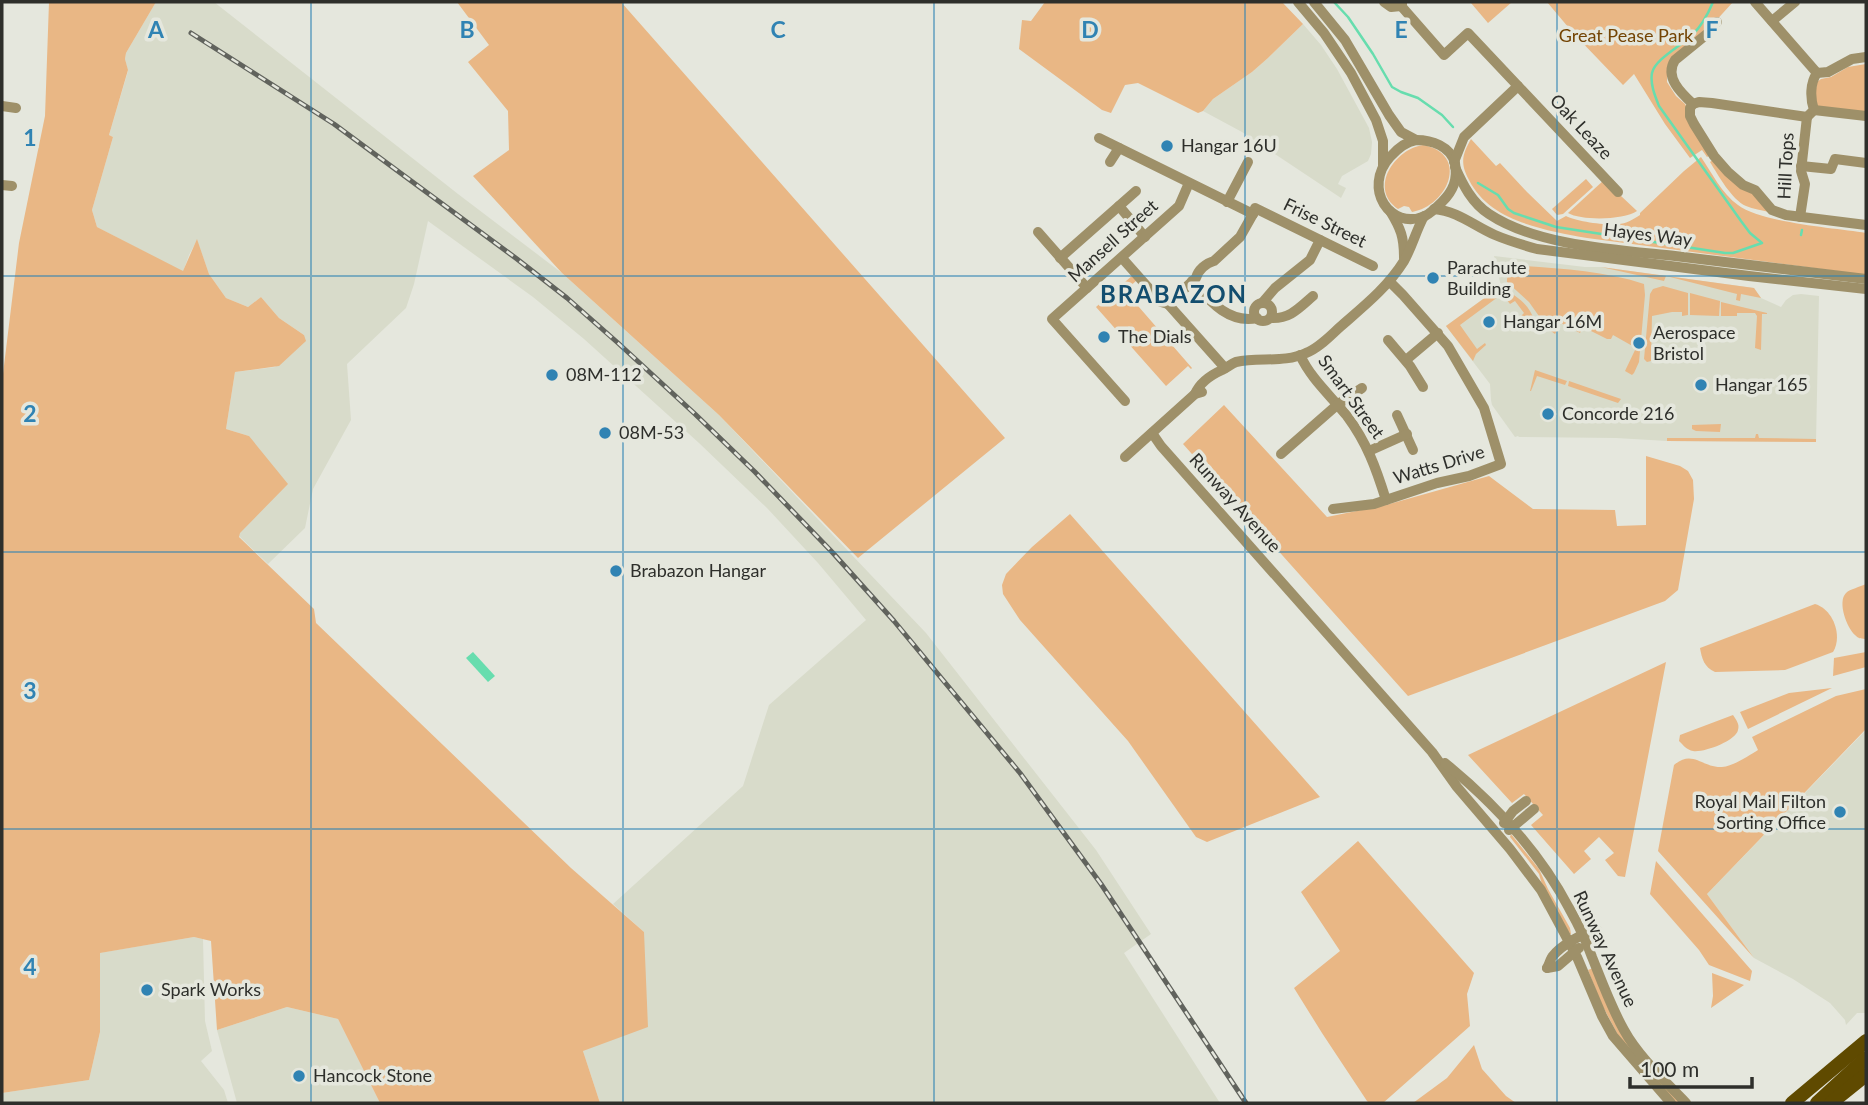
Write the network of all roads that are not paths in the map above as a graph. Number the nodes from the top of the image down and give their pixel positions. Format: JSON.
{"nodes":[{"id":1,"x":1298,"y":2,"type":"edge"},
{"id":2,"x":1314,"y":2,"type":"edge"},
{"id":3,"x":1384,"y":2,"type":"edge"},
{"id":4,"x":1755,"y":2,"type":"edge"},
{"id":5,"x":1794,"y":2,"type":"edge"},
{"id":6,"x":1402,"y":4,"type":"edge"},
{"id":7,"x":1772,"y":21,"type":"junction"},
{"id":8,"x":1717,"y":22,"type":"dead end"},
{"id":9,"x":1866,"y":57,"type":"edge"},
{"id":10,"x":1818,"y":73,"type":"junction"},
{"id":11,"x":1518,"y":86,"type":"junction"},
{"id":12,"x":1693,"y":104,"type":"junction"},
{"id":13,"x":1811,"y":114,"type":"junction"},
{"id":14,"x":1866,"y":116,"type":"edge"},
{"id":15,"x":1464,"y":137,"type":"junction"},
{"id":16,"x":1099,"y":138,"type":"dead end"},
{"id":17,"x":1416,"y":140,"type":"junction"},
{"id":18,"x":1436,"y":143,"type":"junction"},
{"id":19,"x":1119,"y":148,"type":"junction"},
{"id":20,"x":1110,"y":162,"type":"dead end"},
{"id":21,"x":1248,"y":162,"type":"dead end"},
{"id":22,"x":1866,"y":163,"type":"edge"},
{"id":23,"x":1455,"y":164,"type":"junction"},
{"id":24,"x":1383,"y":166,"type":"junction"},
{"id":25,"x":1801,"y":166,"type":"junction"},
{"id":26,"x":1189,"y":183,"type":"junction"},
{"id":27,"x":1136,"y":191,"type":"dead end"},
{"id":28,"x":1618,"y":192,"type":"dead end"},
{"id":29,"x":1227,"y":202,"type":"junction"},
{"id":30,"x":1119,"y":206,"type":"junction"},
{"id":31,"x":1388,"y":209,"type":"junction"},
{"id":32,"x":1434,"y":209,"type":"junction"},
{"id":33,"x":1252,"y":214,"type":"junction"},
{"id":34,"x":1424,"y":216,"type":"junction"},
{"id":35,"x":1800,"y":217,"type":"junction"},
{"id":36,"x":1866,"y":225,"type":"edge"},
{"id":37,"x":1038,"y":232,"type":"dead end"},
{"id":38,"x":1145,"y":237,"type":"junction"},
{"id":39,"x":1320,"y":240,"type":"junction"},
{"id":40,"x":1060,"y":258,"type":"junction"},
{"id":41,"x":1122,"y":258,"type":"junction"},
{"id":42,"x":1404,"y":261,"type":"junction"},
{"id":43,"x":1373,"y":266,"type":"dead end"},
{"id":44,"x":1866,"y":278,"type":"edge"},
{"id":45,"x":1192,"y":281,"type":"junction"},
{"id":46,"x":1390,"y":282,"type":"junction"},
{"id":47,"x":1087,"y":288,"type":"junction"},
{"id":48,"x":1866,"y":289,"type":"edge"},
{"id":49,"x":1313,"y":296,"type":"dead end"},
{"id":50,"x":1263,"y":302,"type":"junction"},
{"id":51,"x":1168,"y":304,"type":"junction"},
{"id":52,"x":1257,"y":318,"type":"junction"},
{"id":53,"x":1271,"y":318,"type":"junction"},
{"id":54,"x":1438,"y":334,"type":"junction"},
{"id":55,"x":1388,"y":340,"type":"dead end"},
{"id":56,"x":1300,"y":355,"type":"junction"},
{"id":57,"x":1406,"y":360,"type":"junction"},
{"id":58,"x":1224,"y":369,"type":"junction"},
{"id":59,"x":1423,"y":387,"type":"dead end"},
{"id":60,"x":1363,"y":388,"type":"dead end"},
{"id":61,"x":1125,"y":401,"type":"dead end"},
{"id":62,"x":1337,"y":405,"type":"junction"},
{"id":63,"x":1397,"y":415,"type":"dead end"},
{"id":64,"x":1152,"y":433,"type":"junction"},
{"id":65,"x":1407,"y":434,"type":"junction"},
{"id":66,"x":1413,"y":450,"type":"dead end"},
{"id":67,"x":1369,"y":451,"type":"junction"},
{"id":68,"x":1281,"y":454,"type":"dead end"},
{"id":69,"x":1125,"y":457,"type":"dead end"},
{"id":70,"x":1387,"y":500,"type":"junction"},
{"id":71,"x":1333,"y":509,"type":"dead end"},
{"id":72,"x":1432,"y":752,"type":"junction"},
{"id":73,"x":1530,"y":805,"type":"dead end"},
{"id":74,"x":1509,"y":824,"type":"junction"},
{"id":75,"x":1499,"y":836,"type":"junction"},
{"id":76,"x":1584,"y":938,"type":"junction"},
{"id":77,"x":1572,"y":948,"type":"junction"},
{"id":78,"x":1866,"y":1035,"type":"edge"},
{"id":79,"x":1866,"y":1041,"type":"edge"},
{"id":80,"x":1866,"y":1058,"type":"edge"},
{"id":81,"x":1834,"y":1069,"type":"junction"},
{"id":82,"x":1866,"y":1074,"type":"edge"},
{"id":83,"x":1671,"y":1103,"type":"edge"},
{"id":84,"x":1686,"y":1103,"type":"edge"},
{"id":85,"x":1792,"y":1103,"type":"edge"},
{"id":86,"x":1817,"y":1103,"type":"edge"},
{"id":87,"x":1831,"y":1103,"type":"edge"}],
"edges":[{"from":1,"to":24,"type":"street"},
{"from":2,"to":17,"type":"street"},
{"from":3,"to":6,"type":"street"},
{"from":4,"to":7,"type":"street"},
{"from":5,"to":7,"type":"street"},
{"from":6,"to":11,"type":"street","name":"Oak Leaze"},
{"from":7,"to":10,"type":"street"},
{"from":8,"to":12,"type":"street"},
{"from":9,"to":10,"type":"street"},
{"from":10,"to":13,"type":"street","name":"Hill Tops"},
{"from":11,"to":15,"type":"street"},
{"from":11,"to":28,"type":"street","name":"Oak Leaze"},
{"from":12,"to":13,"type":"street"},
{"from":12,"to":35,"type":"street"},
{"from":13,"to":14,"type":"street"},
{"from":13,"to":25,"type":"street","name":"Hill Tops"},
{"from":15,"to":18,"type":"street"},
{"from":15,"to":23,"type":"street"},
{"from":16,"to":19,"type":"street","name":"Frise Street"},
{"from":17,"to":18,"type":"street"},
{"from":17,"to":24,"type":"street"},
{"from":18,"to":23,"type":"street"},
{"from":19,"to":20,"type":"street"},
{"from":19,"to":26,"type":"street","name":"Frise Street"},
{"from":21,"to":29,"type":"street"},
{"from":22,"to":25,"type":"street"},
{"from":23,"to":32,"type":"street"},
{"from":23,"to":44,"type":"street","name":"Hayes Way"},
{"from":24,"to":31,"type":"street"},
{"from":25,"to":35,"type":"street","name":"Hill Tops"},
{"from":26,"to":29,"type":"street","name":"Frise Street"},
{"from":26,"to":38,"type":"street","name":"Mansell Street"},
{"from":27,"to":30,"type":"street"},
{"from":29,"to":33,"type":"street","name":"Frise Street"},
{"from":30,"to":38,"type":"street"},
{"from":30,"to":40,"type":"street"},
{"from":31,"to":34,"type":"street"},
{"from":31,"to":42,"type":"street"},
{"from":32,"to":34,"type":"street"},
{"from":32,"to":48,"type":"street","name":"Hayes Way"},
{"from":33,"to":39,"type":"street","name":"Frise Street"},
{"from":33,"to":45,"type":"street"},
{"from":34,"to":42,"type":"street"},
{"from":35,"to":36,"type":"street"},
{"from":37,"to":40,"type":"street"},
{"from":38,"to":41,"type":"street","name":"Mansell Street"},
{"from":39,"to":43,"type":"street","name":"Frise Street"},
{"from":39,"to":50,"type":"street"},
{"from":40,"to":47,"type":"street"},
{"from":41,"to":47,"type":"street","name":"Mansell Street"},
{"from":41,"to":51,"type":"street"},
{"from":42,"to":46,"type":"street"},
{"from":45,"to":51,"type":"street"},
{"from":45,"to":52,"type":"street"},
{"from":46,"to":54,"type":"street"},
{"from":46,"to":56,"type":"street"},
{"from":47,"to":61,"type":"street","name":"Mansell Street"},
{"from":49,"to":53,"type":"street"},
{"from":50,"to":52,"type":"street"},
{"from":50,"to":53,"type":"street"},
{"from":51,"to":58,"type":"street"},
{"from":52,"to":53,"type":"street"},
{"from":54,"to":57,"type":"street"},
{"from":54,"to":70,"type":"street","name":"Watts Drive"},
{"from":55,"to":57,"type":"street"},
{"from":56,"to":58,"type":"street"},
{"from":56,"to":62,"type":"street","name":"Smart Street"},
{"from":57,"to":59,"type":"street"},
{"from":58,"to":64,"type":"street"},
{"from":60,"to":62,"type":"street"},
{"from":62,"to":67,"type":"street","name":"Smart Street"},
{"from":62,"to":68,"type":"street"},
{"from":63,"to":65,"type":"street"},
{"from":64,"to":69,"type":"street"},
{"from":64,"to":72,"type":"street","name":"Runway Avenue"},
{"from":65,"to":66,"type":"street"},
{"from":65,"to":67,"type":"street"},
{"from":67,"to":70,"type":"street","name":"Smart Street"},
{"from":70,"to":71,"type":"street","name":"Watts Drive"},
{"from":72,"to":74,"type":"street","name":"Runway Avenue"},
{"from":72,"to":75,"type":"street","name":"Runway Avenue"},
{"from":73,"to":74,"type":"street"},
{"from":74,"to":75,"type":"street"},
{"from":74,"to":76,"type":"street","name":"Runway Avenue"},
{"from":75,"to":77,"type":"street","name":"Runway Avenue"},
{"from":76,"to":77,"type":"street"},
{"from":76,"to":84,"type":"street","name":"Runway Avenue"},
{"from":77,"to":83,"type":"street","name":"Runway Avenue"},
{"from":78,"to":81,"type":"main road"},
{"from":79,"to":81,"type":"main road"},
{"from":80,"to":86,"type":"main road"},
{"from":81,"to":85,"type":"main road"},
{"from":82,"to":87,"type":"main road"}]}
